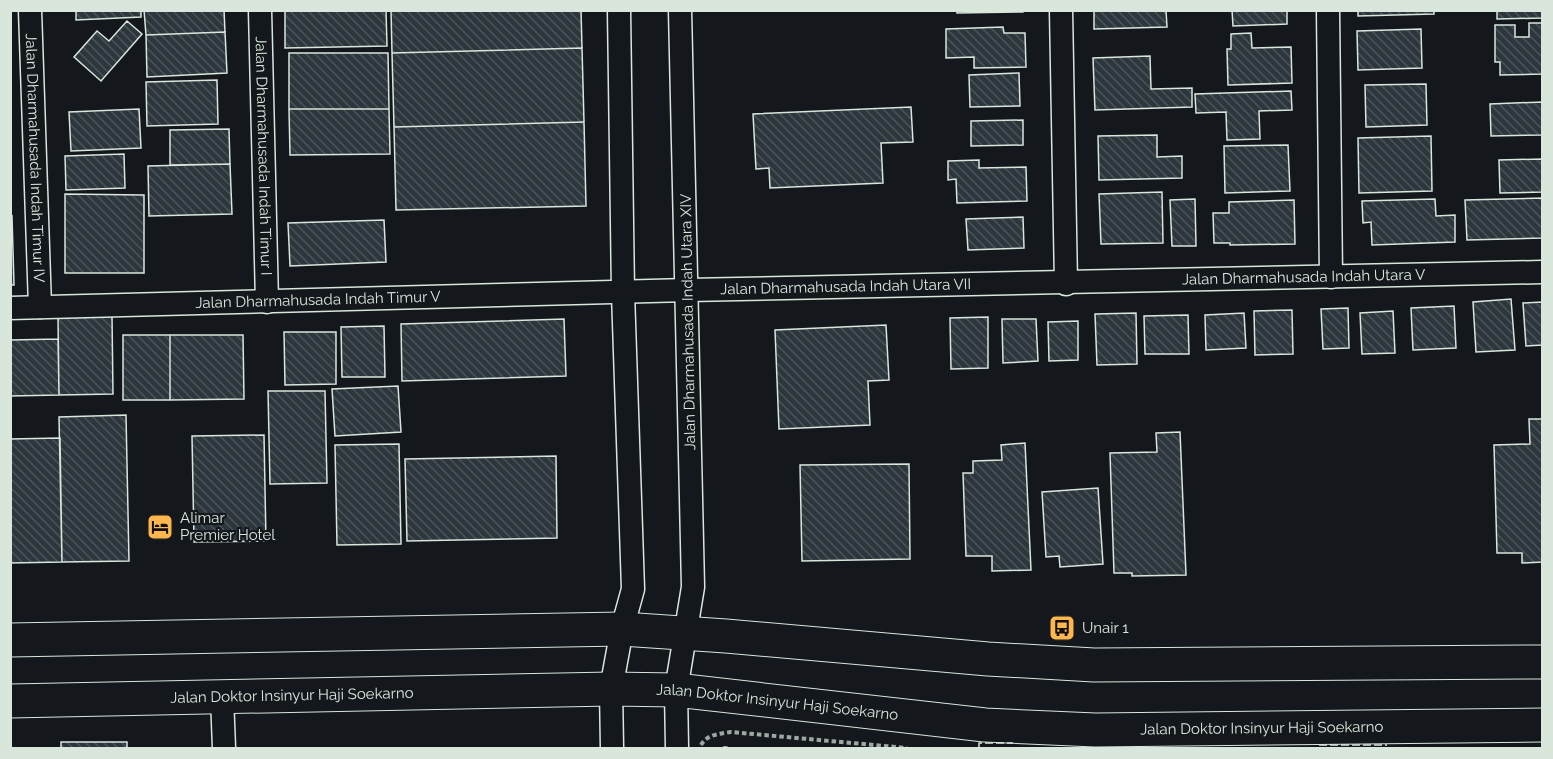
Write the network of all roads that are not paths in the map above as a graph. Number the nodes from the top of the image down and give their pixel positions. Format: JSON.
{"nodes":[{"id":1,"x":30,"y":10,"type":"edge"},
{"id":2,"x":260,"y":10,"type":"edge"},
{"id":3,"x":619,"y":10,"type":"edge"},
{"id":4,"x":680,"y":10,"type":"edge"},
{"id":5,"x":1060,"y":10,"type":"edge"},
{"id":6,"x":1328,"y":10,"type":"edge"},
{"id":7,"x":1542,"y":272,"type":"edge"},
{"id":8,"x":1331,"y":277,"type":"junction"},
{"id":9,"x":1066,"y":284,"type":"junction"},
{"id":10,"x":688,"y":290,"type":"junction"},
{"id":11,"x":623,"y":293,"type":"junction"},
{"id":12,"x":267,"y":302,"type":"junction"},
{"id":13,"x":40,"y":307,"type":"junction"},
{"id":14,"x":10,"y":308,"type":"edge"},
{"id":15,"x":622,"y":629,"type":"junction"},
{"id":16,"x":686,"y":633,"type":"junction"},
{"id":17,"x":10,"y":640,"type":"edge"},
{"id":18,"x":1542,"y":662,"type":"edge"},
{"id":19,"x":611,"y":689,"type":"junction"},
{"id":20,"x":676,"y":690,"type":"junction"},
{"id":21,"x":222,"y":697,"type":"junction"},
{"id":22,"x":10,"y":701,"type":"edge"},
{"id":23,"x":1542,"y":724,"type":"edge"},
{"id":24,"x":224,"y":748,"type":"edge"},
{"id":25,"x":612,"y":748,"type":"edge"},
{"id":26,"x":677,"y":748,"type":"edge"}],
"edges":[{"from":1,"to":13,"type":"street","name":"Jalan Dharmahusada Indah Timur IV"},
{"from":2,"to":12,"type":"street","name":"Jalan Dharmahusada Indah Timur I"},
{"from":3,"to":11,"type":"street"},
{"from":4,"to":10,"type":"street","name":"Jalan Dharmahusada Indah Utara XIV"},
{"from":5,"to":9,"type":"street"},
{"from":6,"to":8,"type":"street"},
{"from":7,"to":8,"type":"street","name":"Jalan Dharmahusada Indah Utara V"},
{"from":8,"to":9,"type":"street","name":"Jalan Dharmahusada Indah Utara V"},
{"from":9,"to":10,"type":"street","name":"Jalan Dharmahusada Indah Utara VII"},
{"from":10,"to":11,"type":"street","name":"Jalan Dharmahusada Indah Utara VII"},
{"from":10,"to":16,"type":"street","name":"Jalan Dharmahusada Indah Utara XIV"},
{"from":11,"to":12,"type":"street","name":"Jalan Dharmahusada Indah Timur V"},
{"from":11,"to":15,"type":"street"},
{"from":12,"to":13,"type":"street","name":"Jalan Dharmahusada Indah Timur V"},
{"from":13,"to":14,"type":"street","name":"Jalan Dharmahusada Indah Timur V"},
{"from":15,"to":16,"type":"main road"},
{"from":15,"to":17,"type":"main road"},
{"from":15,"to":19,"type":"street"},
{"from":16,"to":18,"type":"main road"},
{"from":16,"to":20,"type":"street","name":"Jalan Dharmahusada Indah Utara XIV"},
{"from":19,"to":20,"type":"main road","name":"Jalan Doktor Insinyur Haji Soekarno"},
{"from":19,"to":21,"type":"main road","name":"Jalan Doktor Insinyur Haji Soekarno"},
{"from":19,"to":25,"type":"street"},
{"from":20,"to":23,"type":"main road","name":"Jalan Doktor Insinyur Haji Soekarno"},
{"from":20,"to":26,"type":"street","name":"Jalan Dharmahusada Indah Utara XIV"},
{"from":21,"to":22,"type":"main road","name":"Jalan Doktor Insinyur Haji Soekarno"},
{"from":21,"to":24,"type":"street"}]}
